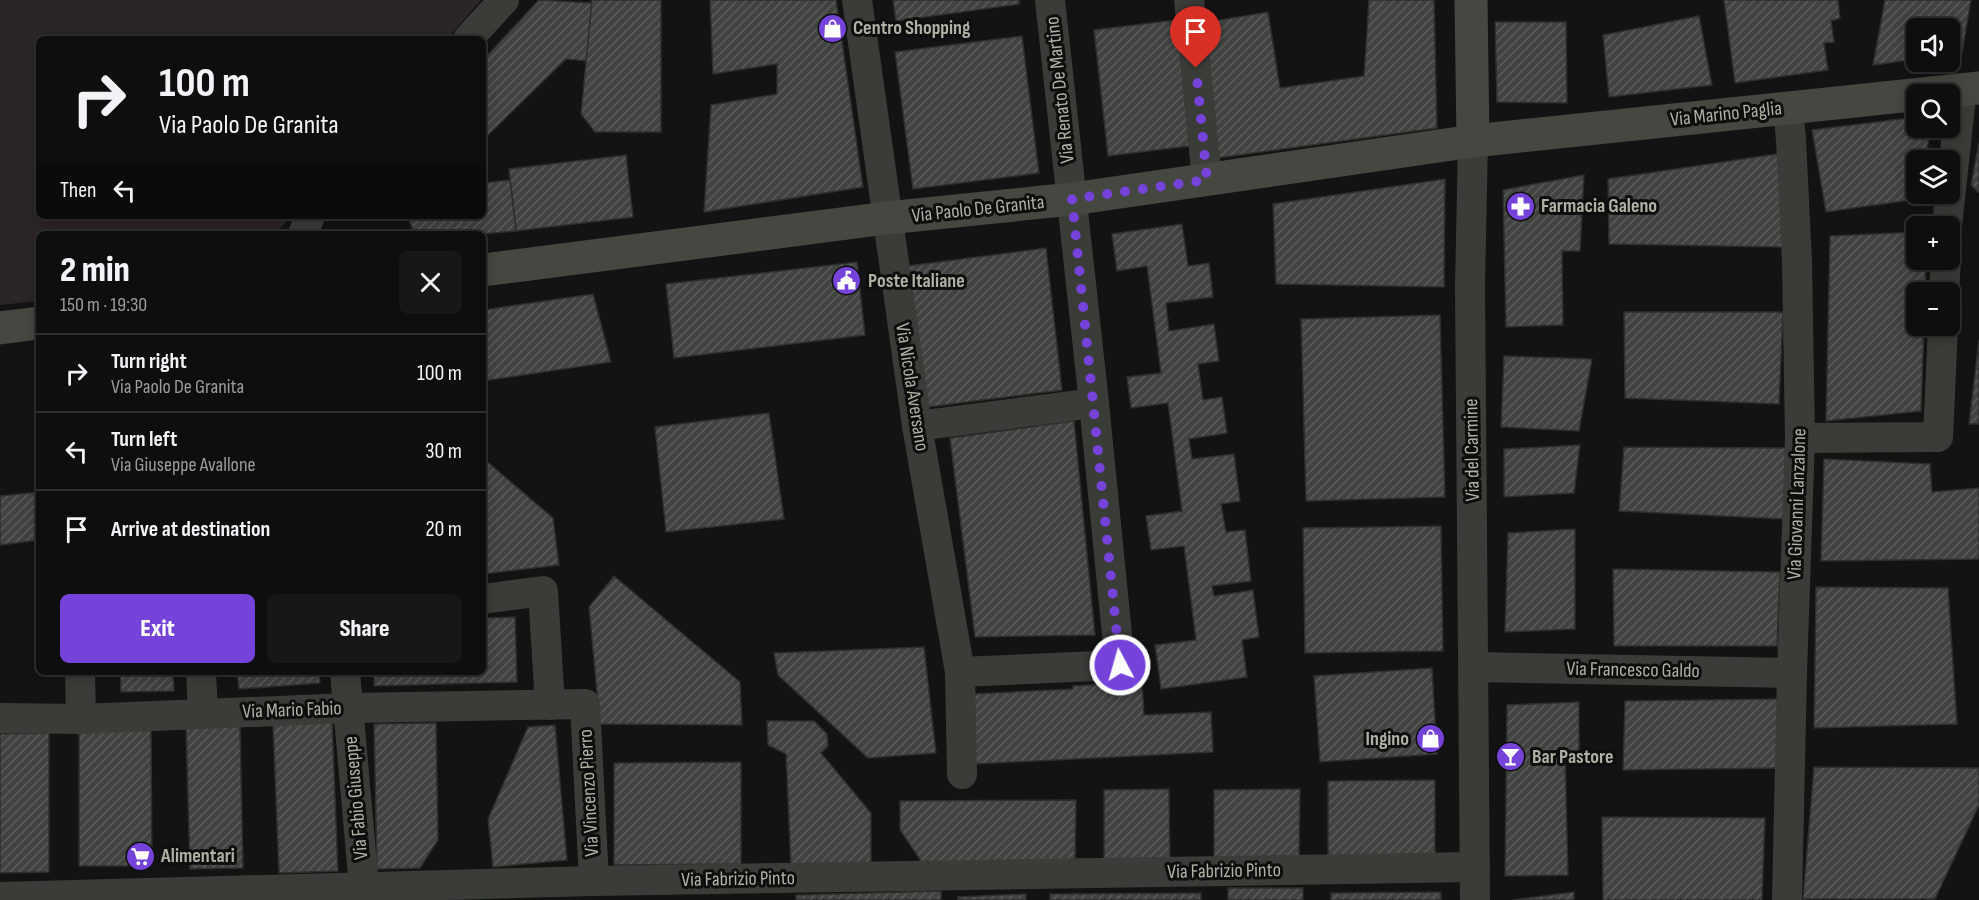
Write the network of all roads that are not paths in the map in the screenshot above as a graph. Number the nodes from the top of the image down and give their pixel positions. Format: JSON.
{"nodes":[{"id":1,"x":504,"y":0,"type":"edge"},
{"id":2,"x":856,"y":0,"type":"edge"},
{"id":3,"x":1050,"y":0,"type":"edge"},
{"id":4,"x":1189,"y":0,"type":"edge"},
{"id":5,"x":1471,"y":0,"type":"edge"},
{"id":6,"x":471,"y":36,"type":"edge"},
{"id":7,"x":1970,"y":88,"type":"edge"},
{"id":8,"x":1788,"y":108,"type":"junction"},
{"id":9,"x":1473,"y":141,"type":"junction"},
{"id":10,"x":1207,"y":180,"type":"junction"},
{"id":11,"x":1072,"y":199,"type":"junction"},
{"id":12,"x":1949,"y":216,"type":"edge"},
{"id":13,"x":887,"y":218,"type":"junction"},
{"id":14,"x":486,"y":270,"type":"edge"},
{"id":15,"x":36,"y":323,"type":"edge"},
{"id":16,"x":0,"y":328,"type":"edge"},
{"id":17,"x":1943,"y":336,"type":"edge"},
{"id":18,"x":1094,"y":403,"type":"junction"},
{"id":19,"x":917,"y":426,"type":"junction"},
{"id":20,"x":1800,"y":438,"type":"junction"},
{"id":21,"x":486,"y":599,"type":"edge"},
{"id":22,"x":1474,"y":667,"type":"junction"},
{"id":23,"x":960,"y":672,"type":"junction"},
{"id":24,"x":1792,"y":673,"type":"junction"},
{"id":25,"x":80,"y":675,"type":"edge"},
{"id":26,"x":201,"y":675,"type":"edge"},
{"id":27,"x":345,"y":675,"type":"edge"},
{"id":28,"x":550,"y":705,"type":"junction"},
{"id":29,"x":585,"y":705,"type":"joint"},
{"id":30,"x":349,"y":708,"type":"junction"},
{"id":31,"x":203,"y":714,"type":"junction"},
{"id":32,"x":0,"y":718,"type":"edge"},
{"id":33,"x":81,"y":719,"type":"junction"},
{"id":34,"x":962,"y":774,"type":"dead end"},
{"id":35,"x":1475,"y":867,"type":"junction"},
{"id":36,"x":594,"y":881,"type":"junction"},
{"id":37,"x":364,"y":887,"type":"junction"},
{"id":38,"x":0,"y":897,"type":"edge"},
{"id":39,"x":1475,"y":900,"type":"edge"},
{"id":40,"x":1787,"y":900,"type":"edge"}],
"edges":[{"from":1,"to":6,"type":"street"},
{"from":2,"to":13,"type":"street","name":"Via Nicola Aversano"},
{"from":3,"to":11,"type":"street","name":"Via Renato De Martino"},
{"from":4,"to":10,"type":"street"},
{"from":5,"to":9,"type":"street","name":"Via del Carmine"},
{"from":7,"to":8,"type":"street","name":"Via Marino Paglia"},
{"from":7,"to":12,"type":"street"},
{"from":8,"to":9,"type":"street","name":"Via Marino Paglia"},
{"from":8,"to":20,"type":"street","name":"Via Giovanni Lanzalone"},
{"from":9,"to":10,"type":"street","name":"Via Paolo De Granita"},
{"from":9,"to":22,"type":"street","name":"Via del Carmine"},
{"from":10,"to":11,"type":"street","name":"Via Paolo De Granita"},
{"from":11,"to":13,"type":"street","name":"Via Paolo De Granita"},
{"from":11,"to":18,"type":"street","name":"Via Renato De Martino"},
{"from":13,"to":14,"type":"street","name":"Via Paolo De Granita"},
{"from":13,"to":19,"type":"street","name":"Via Nicola Aversano"},
{"from":15,"to":16,"type":"street"},
{"from":17,"to":20,"type":"street"},
{"from":18,"to":19,"type":"street"},
{"from":18,"to":23,"type":"street","name":"Via Renato De Martino"},
{"from":19,"to":23,"type":"street","name":"Via Nicola Aversano"},
{"from":20,"to":24,"type":"street","name":"Via Giovanni Lanzalone"},
{"from":21,"to":28,"type":"street"},
{"from":22,"to":24,"type":"street","name":"Via Francesco Galdo"},
{"from":22,"to":35,"type":"street","name":"Via del Carmine"},
{"from":23,"to":34,"type":"street","name":"Via Nicola Aversano"},
{"from":24,"to":40,"type":"street","name":"Via Giovanni Lanzalone"},
{"from":25,"to":33,"type":"street"},
{"from":26,"to":31,"type":"street"},
{"from":27,"to":30,"type":"street","name":"Via Fabio Giuseppe"},
{"from":28,"to":29,"type":"street","name":"Via Mario Fabio"},
{"from":28,"to":30,"type":"street","name":"Via Mario Fabio"},
{"from":29,"to":36,"type":"street","name":"Via Vincenzo Pierro"},
{"from":30,"to":31,"type":"street","name":"Via Mario Fabio"},
{"from":30,"to":37,"type":"street","name":"Via Fabio Giuseppe"},
{"from":31,"to":33,"type":"street","name":"Via Mario Fabio"},
{"from":32,"to":33,"type":"street","name":"Via Mario Fabio"},
{"from":35,"to":36,"type":"street","name":"Via Fabrizio Pinto"},
{"from":35,"to":39,"type":"street","name":"Via del Carmine"},
{"from":36,"to":37,"type":"street","name":"Via Fabrizio Pinto"},
{"from":37,"to":38,"type":"street","name":"Via Fabrizio Pinto"}]}
